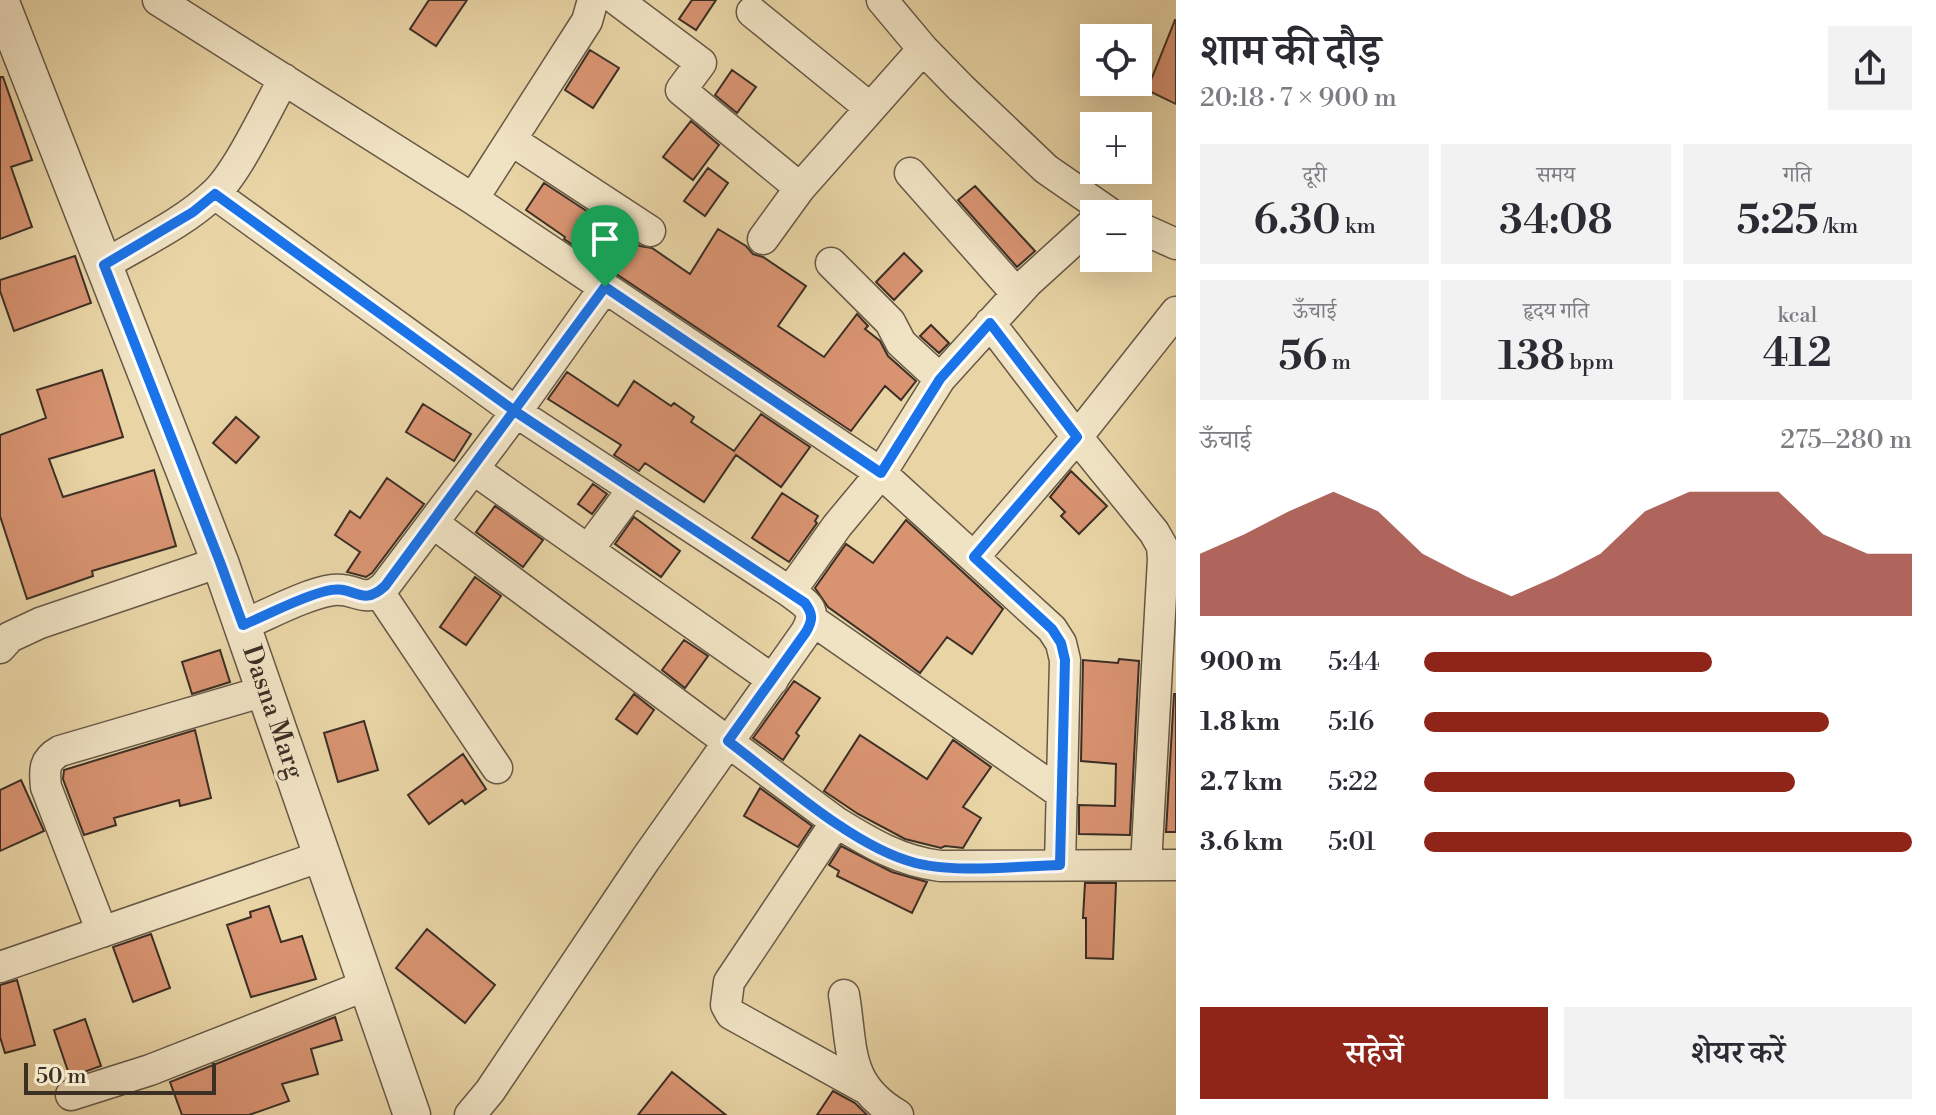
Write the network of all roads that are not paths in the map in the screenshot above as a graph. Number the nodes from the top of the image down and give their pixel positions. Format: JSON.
{"nodes":[{"id":1,"x":0,"y":0,"type":"edge"},
{"id":2,"x":158,"y":0,"type":"edge"},
{"id":3,"x":593,"y":0,"type":"edge"},
{"id":4,"x":617,"y":0,"type":"edge"},
{"id":5,"x":882,"y":0,"type":"edge"},
{"id":6,"x":752,"y":12,"type":"dead end"},
{"id":7,"x":923,"y":49,"type":"junction"},
{"id":8,"x":284,"y":79,"type":"junction"},
{"id":9,"x":870,"y":108,"type":"junction"},
{"id":10,"x":511,"y":140,"type":"junction"},
{"id":11,"x":910,"y":173,"type":"dead end"},
{"id":12,"x":800,"y":188,"type":"junction"},
{"id":13,"x":215,"y":194,"type":"junction"},
{"id":14,"x":473,"y":199,"type":"junction"},
{"id":15,"x":1084,"y":200,"type":"edge"},
{"id":16,"x":650,"y":231,"type":"dead end"},
{"id":17,"x":1152,"y":233,"type":"edge"},
{"id":18,"x":1080,"y":238,"type":"edge"},
{"id":19,"x":763,"y":239,"type":"dead end"},
{"id":20,"x":1176,"y":244,"type":"edge"},
{"id":21,"x":831,"y":263,"type":"dead end"},
{"id":22,"x":104,"y":265,"type":"junction"},
{"id":23,"x":605,"y":287,"type":"junction"},
{"id":24,"x":1017,"y":294,"type":"junction"},
{"id":25,"x":1176,"y":312,"type":"edge"},
{"id":26,"x":990,"y":323,"type":"junction"},
{"id":27,"x":940,"y":379,"type":"junction"},
{"id":28,"x":516,"y":412,"type":"junction"},
{"id":29,"x":1077,"y":437,"type":"junction"},
{"id":30,"x":473,"y":469,"type":"junction"},
{"id":31,"x":881,"y":473,"type":"junction"},
{"id":32,"x":633,"y":489,"type":"junction"},
{"id":33,"x":433,"y":523,"type":"junction"},
{"id":34,"x":588,"y":550,"type":"junction"},
{"id":35,"x":974,"y":557,"type":"junction"},
{"id":36,"x":220,"y":562,"type":"junction"},
{"id":37,"x":379,"y":592,"type":"junction"},
{"id":38,"x":790,"y":592,"type":"junction"},
{"id":39,"x":812,"y":620,"type":"junction"},
{"id":40,"x":243,"y":625,"type":"junction"},
{"id":41,"x":3,"y":632,"type":"edge"},
{"id":42,"x":773,"y":680,"type":"junction"},
{"id":43,"x":265,"y":691,"type":"junction"},
{"id":44,"x":728,"y":741,"type":"junction"},
{"id":45,"x":497,"y":768,"type":"dead end"},
{"id":46,"x":1062,"y":794,"type":"junction"},
{"id":47,"x":836,"y":822,"type":"junction"},
{"id":48,"x":322,"y":856,"type":"junction"},
{"id":49,"x":1060,"y":865,"type":"junction"},
{"id":50,"x":1146,"y":865,"type":"junction"},
{"id":51,"x":1176,"y":865,"type":"edge"},
{"id":52,"x":102,"y":932,"type":"junction"},
{"id":53,"x":0,"y":967,"type":"edge"},
{"id":54,"x":367,"y":985,"type":"junction"},
{"id":55,"x":844,"y":995,"type":"dead end"},
{"id":56,"x":863,"y":1087,"type":"junction"},
{"id":57,"x":71,"y":1095,"type":"dead end"},
{"id":58,"x":412,"y":1115,"type":"edge"},
{"id":59,"x":470,"y":1115,"type":"edge"},
{"id":60,"x":898,"y":1115,"type":"edge"}],
"edges":[{"from":1,"to":22,"type":"street","name":"Dasna Marg"},
{"from":2,"to":8,"type":"street"},
{"from":3,"to":10,"type":"street"},
{"from":4,"to":12,"type":"street"},
{"from":5,"to":7,"type":"street"},
{"from":6,"to":9,"type":"street"},
{"from":7,"to":9,"type":"street"},
{"from":7,"to":15,"type":"street"},
{"from":8,"to":13,"type":"street"},
{"from":8,"to":14,"type":"street"},
{"from":9,"to":12,"type":"street"},
{"from":10,"to":14,"type":"street"},
{"from":10,"to":16,"type":"street"},
{"from":11,"to":24,"type":"street"},
{"from":12,"to":19,"type":"street"},
{"from":13,"to":22,"type":"street"},
{"from":13,"to":28,"type":"street"},
{"from":14,"to":23,"type":"street"},
{"from":17,"to":20,"type":"street"},
{"from":18,"to":24,"type":"street"},
{"from":21,"to":27,"type":"street"},
{"from":22,"to":36,"type":"street","name":"Dasna Marg"},
{"from":23,"to":28,"type":"street"},
{"from":23,"to":31,"type":"street"},
{"from":24,"to":26,"type":"street"},
{"from":25,"to":29,"type":"street"},
{"from":26,"to":27,"type":"street"},
{"from":26,"to":29,"type":"street"},
{"from":27,"to":31,"type":"street"},
{"from":28,"to":30,"type":"street"},
{"from":28,"to":32,"type":"street"},
{"from":29,"to":35,"type":"street"},
{"from":29,"to":50,"type":"street"},
{"from":30,"to":33,"type":"street"},
{"from":30,"to":34,"type":"street"},
{"from":31,"to":35,"type":"street"},
{"from":31,"to":38,"type":"street"},
{"from":32,"to":34,"type":"street"},
{"from":32,"to":38,"type":"street"},
{"from":33,"to":37,"type":"street"},
{"from":33,"to":44,"type":"street"},
{"from":34,"to":42,"type":"street"},
{"from":35,"to":46,"type":"street"},
{"from":36,"to":40,"type":"street","name":"Dasna Marg"},
{"from":36,"to":41,"type":"street"},
{"from":37,"to":40,"type":"street"},
{"from":37,"to":45,"type":"street"},
{"from":38,"to":39,"type":"street"},
{"from":39,"to":42,"type":"street"},
{"from":39,"to":46,"type":"street"},
{"from":40,"to":43,"type":"street","name":"Dasna Marg"},
{"from":42,"to":44,"type":"street"},
{"from":43,"to":48,"type":"street","name":"Dasna Marg"},
{"from":43,"to":52,"type":"street"},
{"from":44,"to":47,"type":"street"},
{"from":44,"to":59,"type":"street"},
{"from":46,"to":49,"type":"street"},
{"from":47,"to":49,"type":"street"},
{"from":47,"to":56,"type":"street"},
{"from":48,"to":52,"type":"street"},
{"from":48,"to":54,"type":"street","name":"Dasna Marg"},
{"from":49,"to":50,"type":"street"},
{"from":50,"to":51,"type":"street"},
{"from":52,"to":53,"type":"street"},
{"from":54,"to":57,"type":"street"},
{"from":54,"to":58,"type":"street","name":"Dasna Marg"},
{"from":55,"to":56,"type":"street"},
{"from":56,"to":60,"type":"street"}]}
